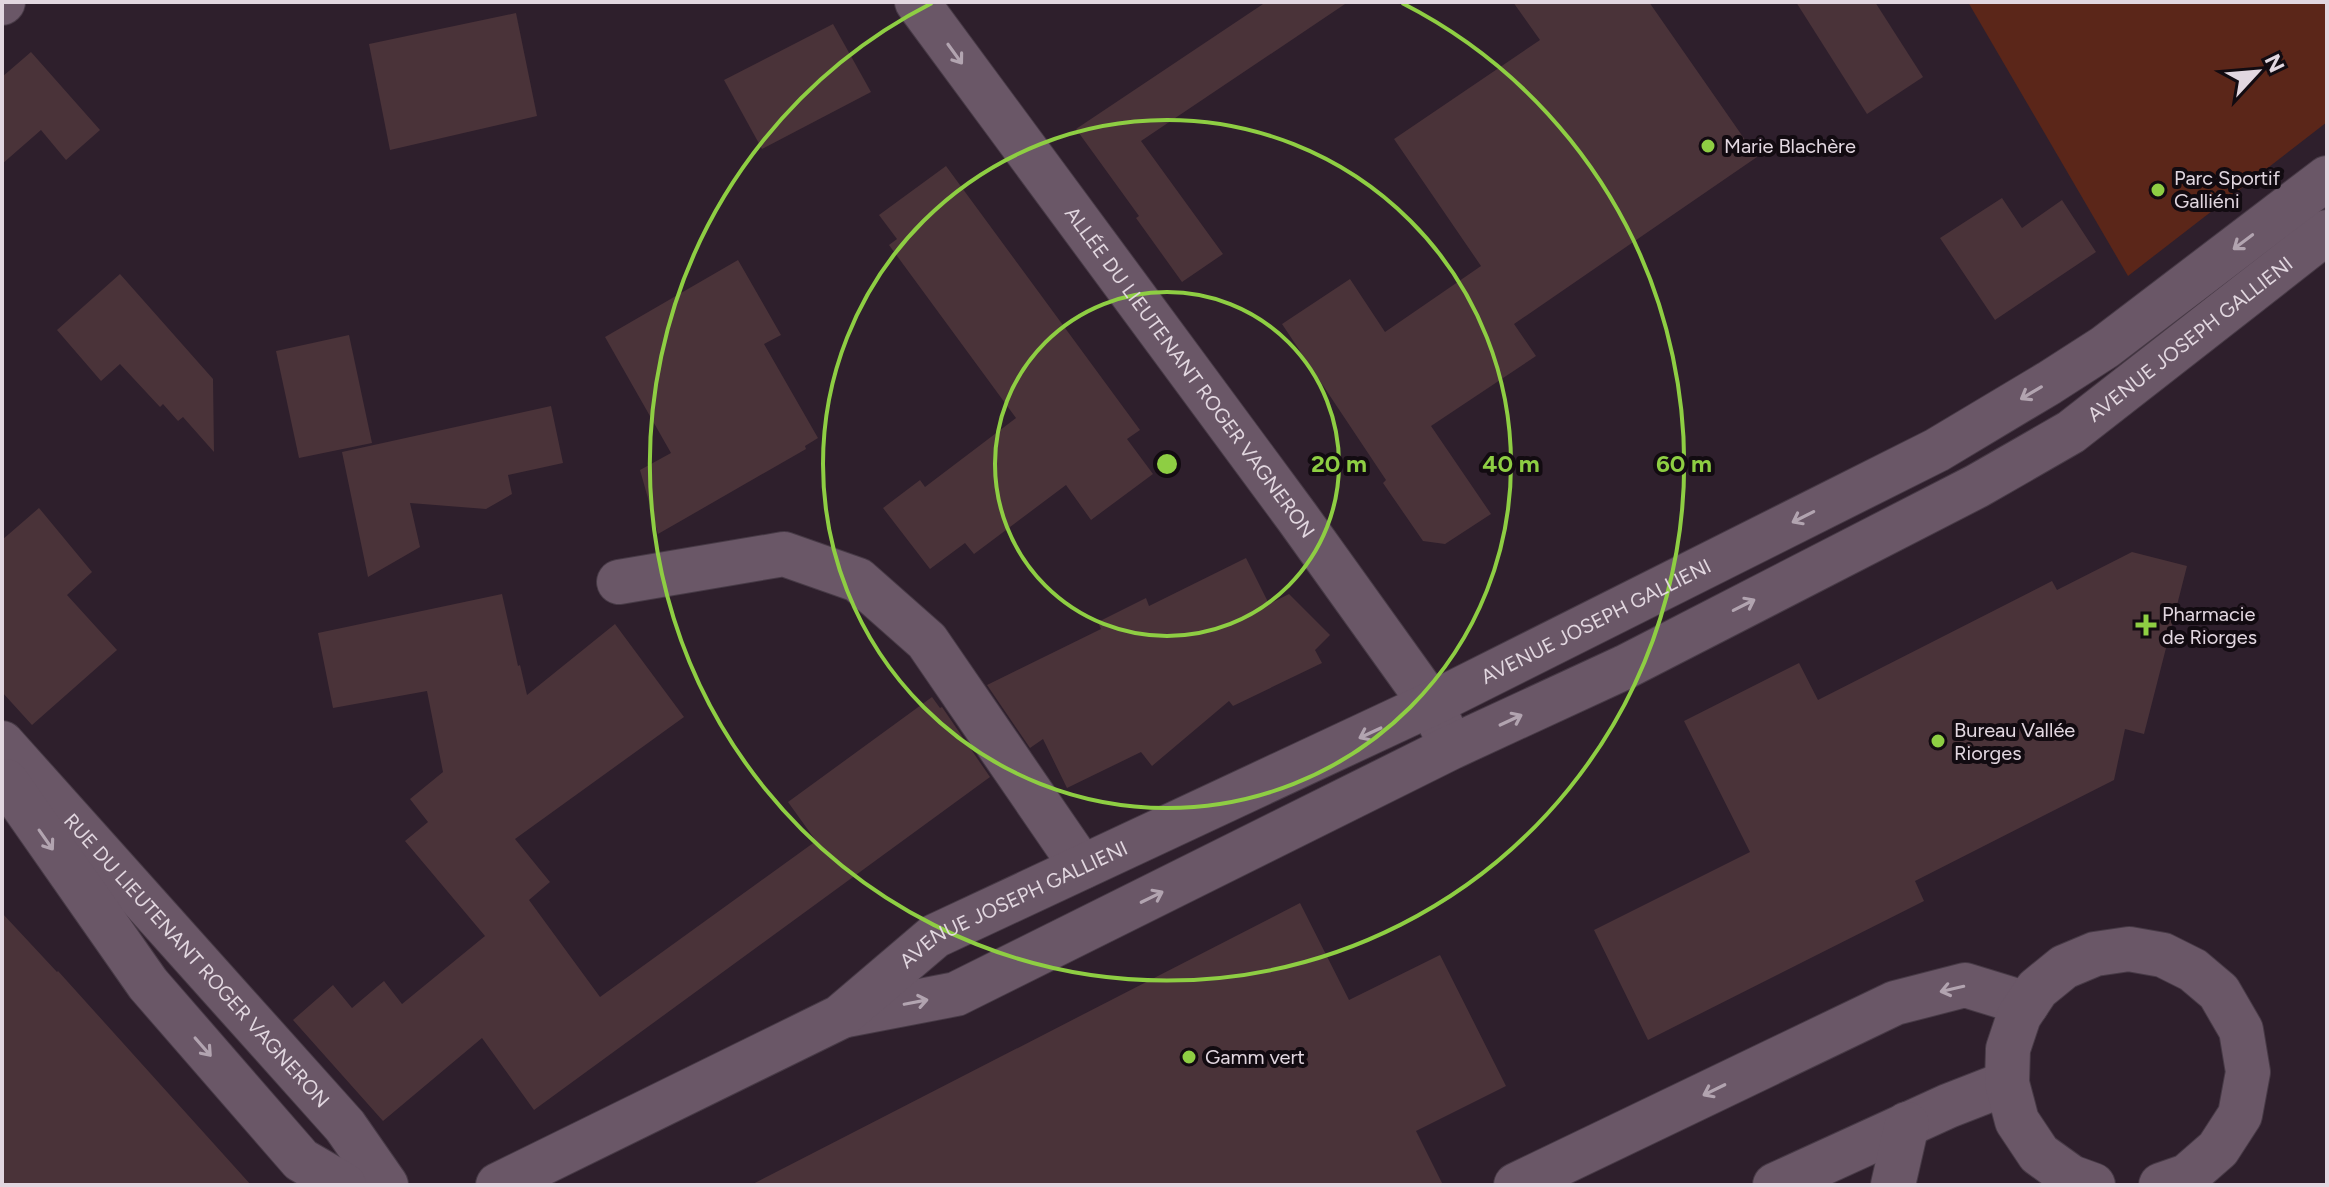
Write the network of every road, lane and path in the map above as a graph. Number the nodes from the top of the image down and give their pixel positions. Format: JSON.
{"nodes":[{"id":1,"x":917,"y":2,"type":"edge"},
{"id":2,"x":2327,"y":178,"type":"edge"},
{"id":3,"x":2327,"y":232,"type":"edge"},
{"id":4,"x":619,"y":582,"type":"dead end"},
{"id":5,"x":1431,"y":704,"type":"junction"},
{"id":6,"x":2,"y":743,"type":"edge"},
{"id":7,"x":1452,"y":747,"type":"junction"},
{"id":8,"x":2,"y":776,"type":"edge"},
{"id":9,"x":1082,"y":867,"type":"junction"},
{"id":10,"x":2027,"y":1004,"type":"junction"},
{"id":11,"x":840,"y":1017,"type":"junction"},
{"id":12,"x":2007,"y":1083,"type":"junction"},
{"id":13,"x":1907,"y":1124,"type":"junction"},
{"id":14,"x":1803,"y":1179,"type":"edge"},
{"id":15,"x":513,"y":1182,"type":"edge"},
{"id":16,"x":344,"y":1185,"type":"edge"},
{"id":17,"x":386,"y":1185,"type":"edge"},
{"id":18,"x":1516,"y":1185,"type":"edge"},
{"id":19,"x":1893,"y":1185,"type":"edge"},
{"id":20,"x":2093,"y":1185,"type":"edge"},
{"id":21,"x":2161,"y":1185,"type":"edge"}],
"edges":[{"from":1,"to":5,"type":"street","name":"ALLÉE DU LIEUTENANT ROGER VAGNERON","one_way":true},
{"from":2,"to":5,"type":"street","name":"AVENUE JOSEPH GALLIENI","one_way":true},
{"from":7,"to":3,"type":"street","name":"AVENUE JOSEPH GALLIENI","one_way":true},
{"from":4,"to":9,"type":"street"},
{"from":5,"to":7,"type":"street","name":"ALLÉE DU LIEUTENANT ROGER VAGNERON"},
{"from":5,"to":9,"type":"street","name":"AVENUE JOSEPH GALLIENI","one_way":true},
{"from":6,"to":17,"type":"street","name":"RUE DU LIEUTENANT ROGER VAGNERON"},
{"from":11,"to":7,"type":"street","name":"AVENUE JOSEPH GALLIENI","one_way":true},
{"from":8,"to":16,"type":"street","name":"RUE DU LIEUTENANT ROGER VAGNERON","one_way":true},
{"from":9,"to":11,"type":"street","name":"AVENUE JOSEPH GALLIENI"},
{"from":10,"to":12,"type":"street"},
{"from":10,"to":18,"type":"street","one_way":true},
{"from":10,"to":21,"type":"street"},
{"from":11,"to":15,"type":"street","name":"AVENUE JOSEPH GALLIENI"},
{"from":12,"to":13,"type":"street"},
{"from":12,"to":20,"type":"street"},
{"from":13,"to":14,"type":"street"},
{"from":13,"to":19,"type":"street"}]}
